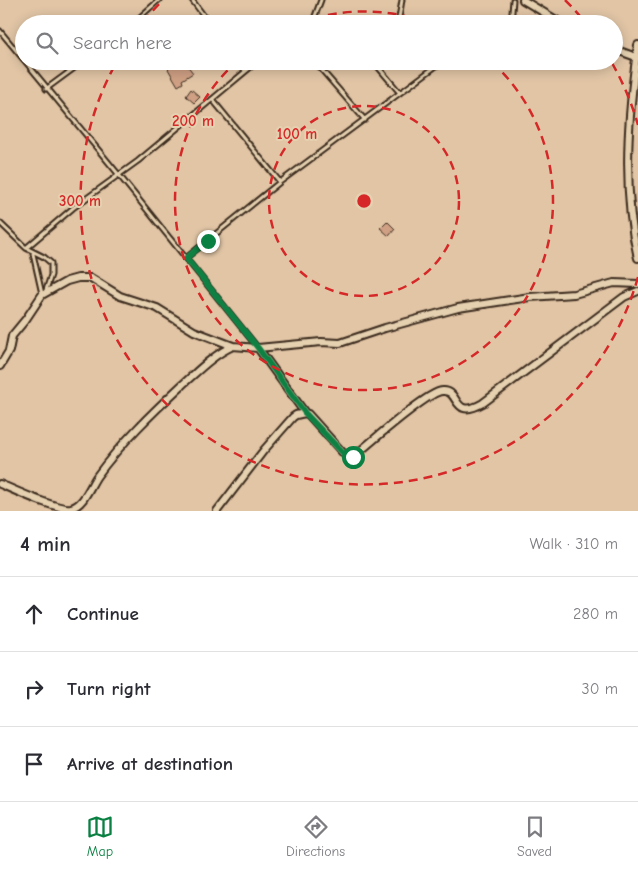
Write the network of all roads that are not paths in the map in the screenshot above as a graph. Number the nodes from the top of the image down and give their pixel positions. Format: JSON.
{"nodes":[{"id":1,"x":160,"y":0,"type":"edge"},
{"id":2,"x":192,"y":0,"type":"edge"},
{"id":3,"x":321,"y":0,"type":"edge"},
{"id":4,"x":402,"y":0,"type":"edge"},
{"id":5,"x":513,"y":0,"type":"edge"},
{"id":6,"x":523,"y":0,"type":"edge"},
{"id":7,"x":142,"y":15,"type":"edge"},
{"id":8,"x":203,"y":15,"type":"edge"},
{"id":9,"x":315,"y":15,"type":"edge"},
{"id":10,"x":400,"y":15,"type":"edge"},
{"id":11,"x":512,"y":15,"type":"edge"},
{"id":12,"x":549,"y":15,"type":"edge"},
{"id":13,"x":0,"y":31,"type":"edge"},
{"id":14,"x":638,"y":45,"type":"edge"},
{"id":15,"x":15,"y":50,"type":"edge"},
{"id":16,"x":623,"y":52,"type":"edge"},
{"id":17,"x":636,"y":57,"type":"junction"},
{"id":18,"x":31,"y":70,"type":"edge"},
{"id":19,"x":72,"y":70,"type":"edge"},
{"id":20,"x":322,"y":70,"type":"edge"},
{"id":21,"x":381,"y":70,"type":"edge"},
{"id":22,"x":431,"y":70,"type":"edge"},
{"id":23,"x":245,"y":71,"type":"edge"},
{"id":24,"x":46,"y":89,"type":"junction"},
{"id":25,"x":400,"y":94,"type":"junction"},
{"id":26,"x":212,"y":99,"type":"junction"},
{"id":27,"x":365,"y":120,"type":"junction"},
{"id":28,"x":119,"y":175,"type":"junction"},
{"id":29,"x":280,"y":182,"type":"junction"},
{"id":30,"x":0,"y":223,"type":"edge"},
{"id":31,"x":26,"y":248,"type":"junction"},
{"id":32,"x":33,"y":253,"type":"junction"},
{"id":33,"x":186,"y":258,"type":"junction"},
{"id":34,"x":638,"y":258,"type":"edge"},
{"id":35,"x":638,"y":284,"type":"edge"},
{"id":36,"x":638,"y":290,"type":"edge"},
{"id":37,"x":44,"y":294,"type":"junction"},
{"id":38,"x":233,"y":346,"type":"junction"},
{"id":39,"x":258,"y":348,"type":"junction"},
{"id":40,"x":0,"y":366,"type":"edge"},
{"id":41,"x":305,"y":413,"type":"junction"},
{"id":42,"x":0,"y":484,"type":"edge"},
{"id":43,"x":217,"y":511,"type":"edge"}],
"edges":[{"from":1,"to":7,"type":"lane"},
{"from":2,"to":8,"type":"lane"},
{"from":3,"to":9,"type":"lane"},
{"from":4,"to":10,"type":"lane"},
{"from":5,"to":11,"type":"lane"},
{"from":6,"to":12,"type":"street"},
{"from":13,"to":15,"type":"lane"},
{"from":14,"to":17,"type":"street"},
{"from":16,"to":17,"type":"street"},
{"from":17,"to":34,"type":"street"},
{"from":18,"to":24,"type":"lane"},
{"from":19,"to":24,"type":"lane"},
{"from":20,"to":27,"type":"lane"},
{"from":21,"to":25,"type":"lane"},
{"from":22,"to":25,"type":"lane"},
{"from":23,"to":26,"type":"lane"},
{"from":24,"to":28,"type":"lane"},
{"from":25,"to":27,"type":"lane"},
{"from":26,"to":28,"type":"lane"},
{"from":26,"to":29,"type":"lane"},
{"from":27,"to":29,"type":"lane"},
{"from":28,"to":31,"type":"lane"},
{"from":28,"to":33,"type":"lane"},
{"from":29,"to":33,"type":"lane"},
{"from":30,"to":31,"type":"lane"},
{"from":31,"to":32,"type":"lane"},
{"from":32,"to":37,"type":"lane"},
{"from":32,"to":37,"type":"lane"},
{"from":33,"to":39,"type":"lane"},
{"from":35,"to":39,"type":"street"},
{"from":36,"to":41,"type":"street"},
{"from":37,"to":38,"type":"street"},
{"from":37,"to":40,"type":"street"},
{"from":38,"to":39,"type":"street"},
{"from":38,"to":42,"type":"street"},
{"from":39,"to":41,"type":"street"},
{"from":41,"to":43,"type":"street"}]}
